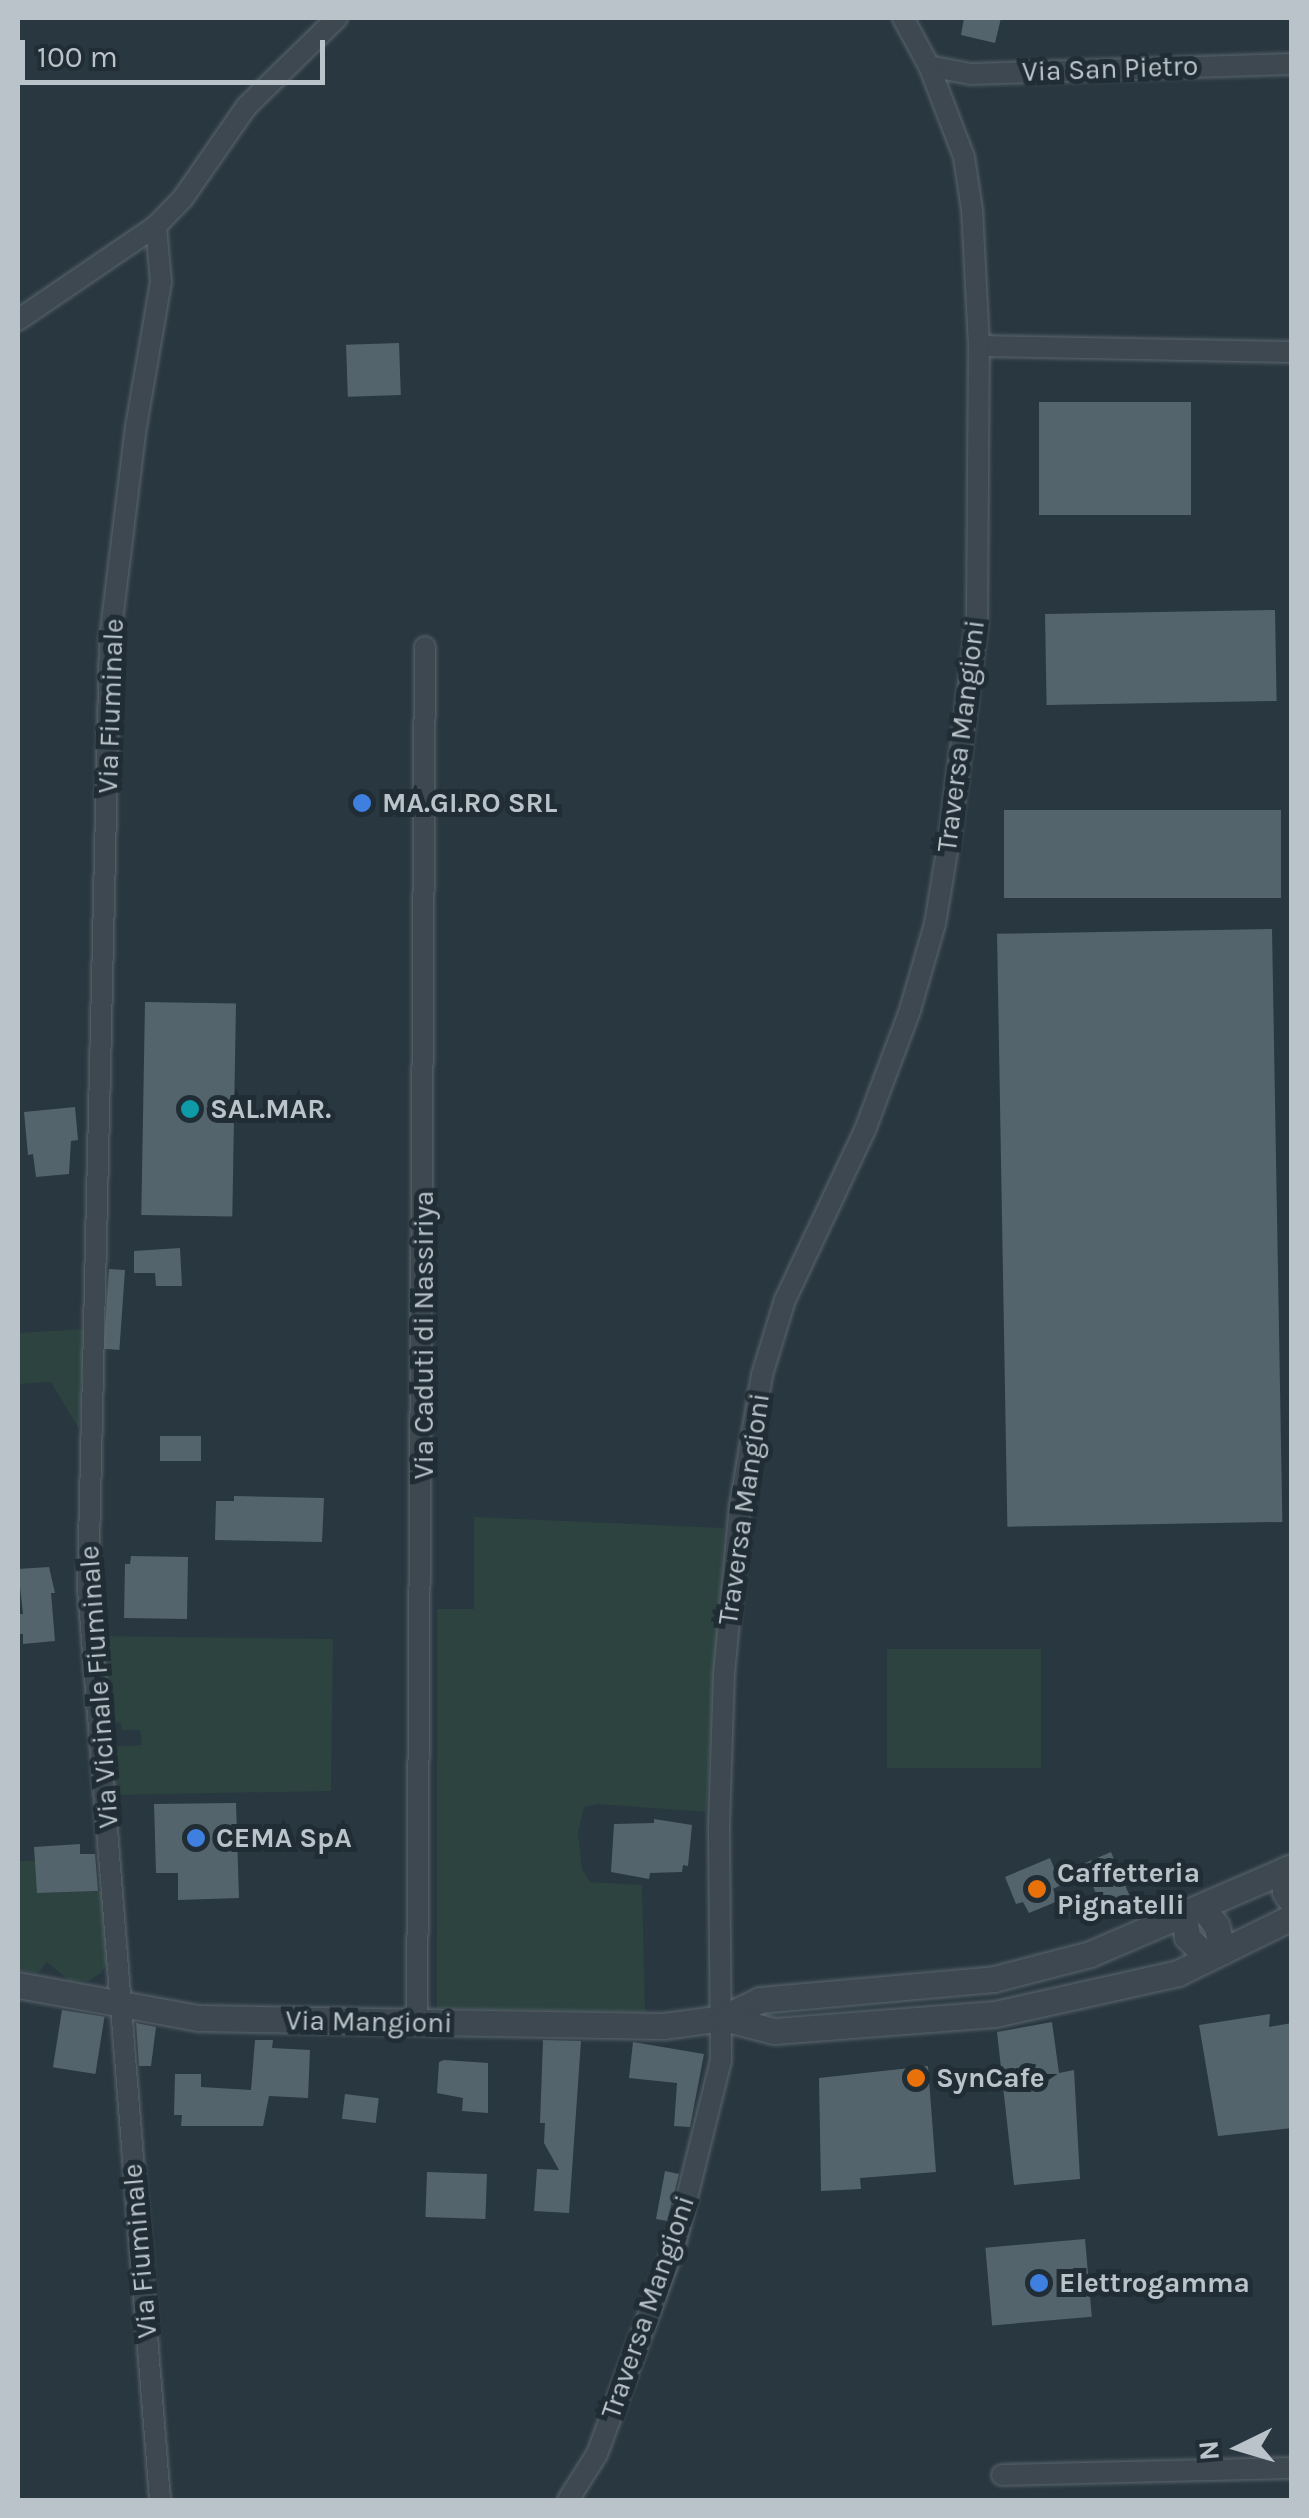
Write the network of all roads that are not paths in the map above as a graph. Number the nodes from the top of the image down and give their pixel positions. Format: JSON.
{"nodes":[{"id":1,"x":337,"y":18,"type":"edge"},
{"id":2,"x":903,"y":18,"type":"edge"},
{"id":3,"x":1292,"y":64,"type":"edge"},
{"id":4,"x":929,"y":66,"type":"junction"},
{"id":5,"x":156,"y":226,"type":"junction"},
{"id":6,"x":18,"y":320,"type":"edge"},
{"id":7,"x":979,"y":346,"type":"junction"},
{"id":8,"x":1292,"y":352,"type":"edge"},
{"id":9,"x":425,"y":646,"type":"dead end"},
{"id":10,"x":100,"y":1190,"type":"joint"},
{"id":11,"x":1289,"y":1868,"type":"edge"},
{"id":12,"x":1292,"y":1902,"type":"edge"},
{"id":13,"x":1193,"y":1911,"type":"junction"},
{"id":14,"x":1292,"y":1916,"type":"edge"},
{"id":15,"x":1105,"y":1948,"type":"junction"},
{"id":16,"x":1216,"y":1954,"type":"junction"},
{"id":17,"x":1080,"y":1956,"type":"junction"},
{"id":18,"x":935,"y":1983,"type":"junction"},
{"id":19,"x":18,"y":1986,"type":"edge"},
{"id":20,"x":817,"y":1992,"type":"junction"},
{"id":21,"x":1102,"y":1992,"type":"junction"},
{"id":22,"x":120,"y":2002,"type":"junction"},
{"id":23,"x":723,"y":2018,"type":"junction"},
{"id":24,"x":938,"y":2019,"type":"junction"},
{"id":25,"x":417,"y":2024,"type":"junction"},
{"id":26,"x":819,"y":2028,"type":"junction"},
{"id":27,"x":1292,"y":2468,"type":"edge"},
{"id":28,"x":1002,"y":2475,"type":"dead end"},
{"id":29,"x":160,"y":2500,"type":"edge"},
{"id":30,"x":568,"y":2500,"type":"edge"}],
"edges":[{"from":1,"to":5,"type":"street"},
{"from":2,"to":4,"type":"street","name":"Traversa Mangioni"},
{"from":3,"to":4,"type":"street","name":"Via San Pietro"},
{"from":4,"to":7,"type":"street","name":"Traversa Mangioni"},
{"from":5,"to":6,"type":"street"},
{"from":5,"to":10,"type":"street","name":"Via Fiuminale"},
{"from":7,"to":8,"type":"street"},
{"from":7,"to":23,"type":"street","name":"Traversa Mangioni"},
{"from":9,"to":25,"type":"street","name":"Via Caduti di Nassiriya"},
{"from":10,"to":22,"type":"street","name":"Via Vicinale Fiuminale"},
{"from":11,"to":12,"type":"street","name":"Via Mangioni"},
{"from":11,"to":13,"type":"street","name":"Via Mangioni"},
{"from":13,"to":15,"type":"street","name":"Via Mangioni"},
{"from":13,"to":16,"type":"street"},
{"from":14,"to":16,"type":"street","name":"Via Mangioni"},
{"from":15,"to":17,"type":"street","name":"Via Mangioni"},
{"from":15,"to":21,"type":"street"},
{"from":16,"to":21,"type":"street","name":"Via Mangioni"},
{"from":17,"to":18,"type":"street","name":"Via Mangioni"},
{"from":17,"to":21,"type":"street"},
{"from":18,"to":20,"type":"street","name":"Via Mangioni"},
{"from":18,"to":24,"type":"street"},
{"from":19,"to":22,"type":"street","name":"Via Mangioni"},
{"from":20,"to":23,"type":"street","name":"Via Mangioni"},
{"from":20,"to":26,"type":"street"},
{"from":21,"to":24,"type":"street","name":"Via Mangioni"},
{"from":22,"to":25,"type":"street","name":"Via Mangioni"},
{"from":22,"to":29,"type":"street","name":"Via Fiuminale"},
{"from":23,"to":25,"type":"street","name":"Via Mangioni"},
{"from":23,"to":26,"type":"street","name":"Via Mangioni"},
{"from":23,"to":30,"type":"street","name":"Traversa Mangioni"},
{"from":24,"to":26,"type":"street","name":"Via Mangioni"},
{"from":27,"to":28,"type":"street"}]}
